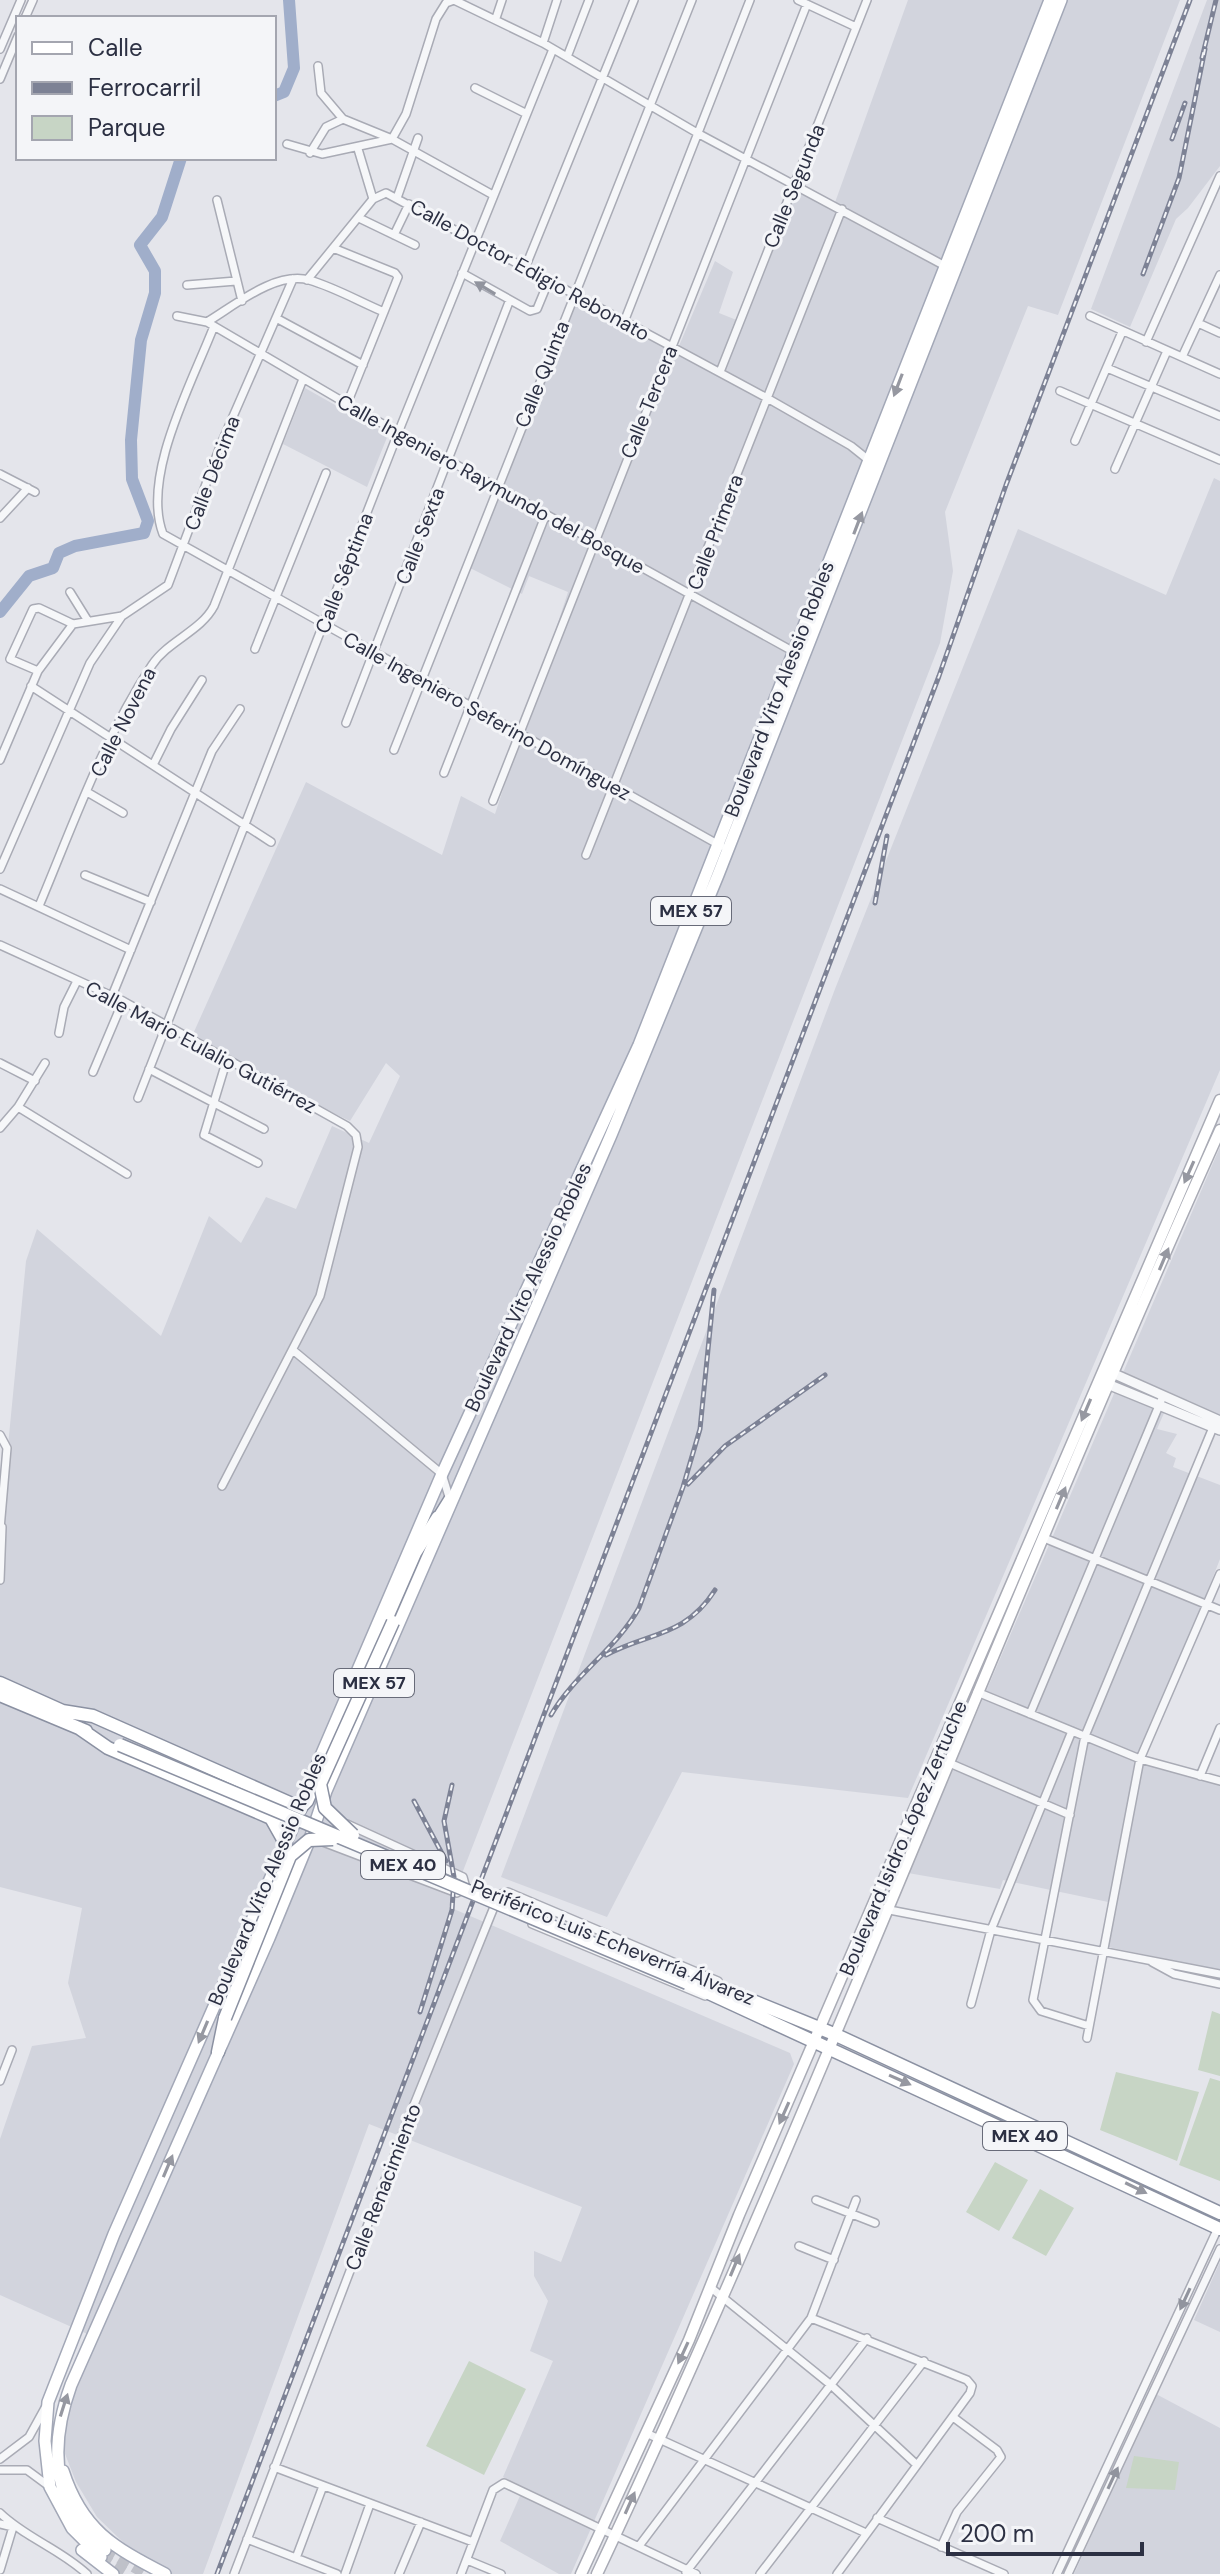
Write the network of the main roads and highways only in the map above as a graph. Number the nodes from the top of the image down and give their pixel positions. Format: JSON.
{"nodes":[{"id":1,"x":1050,"y":0,"type":"edge"},
{"id":2,"x":1061,"y":0,"type":"edge"},
{"id":3,"x":1003,"y":132,"type":"junction"},
{"id":4,"x":932,"y":312,"type":"junction"},
{"id":5,"x":798,"y":655,"type":"junction"},
{"id":6,"x":1220,"y":1100,"type":"edge"},
{"id":7,"x":1220,"y":1130,"type":"edge"},
{"id":8,"x":572,"y":1209,"type":"junction"},
{"id":9,"x":1106,"y":1377,"type":"junction"},
{"id":10,"x":450,"y":1500,"type":"junction"},
{"id":11,"x":438,"y":1517,"type":"junction"},
{"id":12,"x":991,"y":1646,"type":"junction"},
{"id":13,"x":0,"y":1683,"type":"edge"},
{"id":14,"x":0,"y":1695,"type":"edge"},
{"id":15,"x":62,"y":1711,"type":"junction"},
{"id":16,"x":79,"y":1728,"type":"junction"},
{"id":17,"x":122,"y":1741,"type":"junction"},
{"id":18,"x":942,"y":1760,"type":"junction"},
{"id":19,"x":276,"y":1796,"type":"junction"},
{"id":20,"x":301,"y":1808,"type":"junction"},
{"id":21,"x":271,"y":1818,"type":"junction"},
{"id":22,"x":351,"y":1839,"type":"junction"},
{"id":23,"x":284,"y":1841,"type":"junction"},
{"id":24,"x":327,"y":1843,"type":"road end"},
{"id":25,"x":304,"y":1851,"type":"junction"},
{"id":26,"x":277,"y":1857,"type":"junction"},
{"id":27,"x":728,"y":1995,"type":"junction"},
{"id":28,"x":820,"y":2028,"type":"junction"},
{"id":29,"x":834,"y":2034,"type":"junction"},
{"id":30,"x":815,"y":2042,"type":"junction"},
{"id":31,"x":829,"y":2048,"type":"junction"},
{"id":32,"x":218,"y":2052,"type":"junction"},
{"id":33,"x":1019,"y":2133,"type":"junction"},
{"id":34,"x":1073,"y":2143,"type":"junction"},
{"id":35,"x":1172,"y":2190,"type":"junction"},
{"id":36,"x":1220,"y":2213,"type":"edge"},
{"id":37,"x":1219,"y":2228,"type":"edge"},
{"id":38,"x":112,"y":2240,"type":"junction"},
{"id":39,"x":131,"y":2247,"type":"junction"},
{"id":40,"x":88,"y":2300,"type":"junction"},
{"id":41,"x":108,"y":2304,"type":"junction"},
{"id":42,"x":87,"y":2349,"type":"junction"},
{"id":43,"x":56,"y":2444,"type":"junction"},
{"id":44,"x":50,"y":2487,"type":"junction"},
{"id":45,"x":113,"y":2574,"type":"edge"},
{"id":46,"x":165,"y":2574,"type":"edge"},
{"id":47,"x":581,"y":2574,"type":"edge"},
{"id":48,"x":597,"y":2574,"type":"edge"}],
"edges":[{"from":1,"to":3,"type":"main road","name":"Boulevard Vito Alessio Robles","number":"MEX 57"},
{"from":2,"to":3,"type":"main road","name":"Boulevard Vito Alessio Robles","number":"MEX 57"},
{"from":3,"to":4,"type":"main road","name":"Boulevard Vito Alessio Robles","number":"MEX 57"},
{"from":4,"to":5,"type":"main road","name":"Boulevard Vito Alessio Robles","number":"MEX 57","one_way":true},
{"from":5,"to":4,"type":"main road","name":"Boulevard Vito Alessio Robles","number":"MEX 57","one_way":true},
{"from":5,"to":8,"type":"main road","name":"Boulevard Vito Alessio Robles","number":"MEX 57"},
{"from":6,"to":9,"type":"main road","name":"Boulevard Isidro López Zertuche","one_way":true},
{"from":9,"to":7,"type":"main road","name":"Boulevard Isidro López Zertuche","one_way":true},
{"from":8,"to":10,"type":"main road","name":"Boulevard Vito Alessio Robles","number":"MEX 57"},
{"from":8,"to":20,"type":"main road","name":"Boulevard Vito Alessio Robles","number":"MEX 57"},
{"from":9,"to":12,"type":"main road","name":"Boulevard Isidro López Zertuche","one_way":true},
{"from":12,"to":9,"type":"main road","name":"Boulevard Isidro López Zertuche","one_way":true},
{"from":10,"to":11,"type":"highway"},
{"from":10,"to":25,"type":"main road","name":"Boulevard Vito Alessio Robles","number":"MEX 57"},
{"from":11,"to":20,"type":"highway"},
{"from":11,"to":22,"type":"highway","bridge":true},
{"from":12,"to":18,"type":"main road","name":"Boulevard Isidro López Zertuche"},
{"from":12,"to":18,"type":"main road","name":"Boulevard Isidro López Zertuche"},
{"from":13,"to":15,"type":"highway","name":"Periférico Luis Echeverría Álvarez","number":"MEX 40"},
{"from":14,"to":16,"type":"highway","name":"Periférico Luis Echeverría Álvarez","number":"MEX 40"},
{"from":15,"to":17,"type":"highway","name":"Periférico Luis Echeverría Álvarez","number":"MEX 40"},
{"from":15,"to":19,"type":"highway"},
{"from":16,"to":17,"type":"highway","name":"Periférico Luis Echeverría Álvarez","number":"MEX 40"},
{"from":16,"to":21,"type":"highway"},
{"from":17,"to":22,"type":"highway","name":"Periférico Luis Echeverría Álvarez","number":"MEX 40","bridge":true},
{"from":18,"to":28,"type":"main road","name":"Boulevard Isidro López Zertuche"},
{"from":18,"to":29,"type":"main road","name":"Boulevard Isidro López Zertuche"},
{"from":19,"to":20,"type":"highway"},
{"from":19,"to":21,"type":"highway"},
{"from":20,"to":21,"type":"highway"},
{"from":20,"to":23,"type":"main road","name":"Boulevard Vito Alessio Robles","number":"MEX 57"},
{"from":20,"to":25,"type":"highway"},
{"from":21,"to":23,"type":"highway"},
{"from":22,"to":27,"type":"highway","name":"Periférico Luis Echeverría Álvarez","number":"MEX 40","bridge":true},
{"from":22,"to":32,"type":"highway","bridge":true},
{"from":23,"to":26,"type":"main road","name":"Boulevard Vito Alessio Robles","number":"MEX 57"},
{"from":24,"to":25,"type":"main road"},
{"from":25,"to":26,"type":"main road"},
{"from":25,"to":32,"type":"main road","name":"Boulevard Vito Alessio Robles"},
{"from":26,"to":38,"type":"main road","name":"Boulevard Vito Alessio Robles","one_way":true},
{"from":27,"to":28,"type":"highway","name":"Periférico Luis Echeverría Álvarez","number":"MEX 40"},
{"from":27,"to":30,"type":"highway","name":"Periférico Luis Echeverría Álvarez","number":"MEX 40"},
{"from":28,"to":29,"type":"highway","name":"Periférico Luis Echeverría Álvarez","number":"MEX 40"},
{"from":28,"to":30,"type":"main road","name":"Boulevard Isidro López Zertuche"},
{"from":29,"to":31,"type":"main road","name":"Boulevard Isidro López Zertuche"},
{"from":29,"to":34,"type":"highway","name":"Periférico Luis Echeverría Álvarez","number":"MEX 40"},
{"from":30,"to":31,"type":"highway","name":"Periférico Luis Echeverría Álvarez","number":"MEX 40"},
{"from":30,"to":47,"type":"main road","name":"Boulevard Isidro López Zertuche","one_way":true},
{"from":31,"to":33,"type":"highway","name":"Periférico Luis Echeverría Álvarez","number":"MEX 40","one_way":true},
{"from":48,"to":31,"type":"main road","name":"Boulevard Isidro López Zertuche","one_way":true},
{"from":39,"to":32,"type":"main road","name":"Boulevard Vito Alessio Robles","one_way":true},
{"from":33,"to":34,"type":"highway"},
{"from":33,"to":37,"type":"highway","name":"Periférico Luis Echeverría Álvarez","number":"MEX 40","one_way":true},
{"from":34,"to":35,"type":"highway","name":"Periférico Luis Echeverría Álvarez","number":"MEX 40"},
{"from":35,"to":36,"type":"highway","name":"Periférico Luis Echeverría Álvarez","number":"MEX 40"},
{"from":35,"to":37,"type":"highway"},
{"from":38,"to":39,"type":"main road"},
{"from":38,"to":40,"type":"main road","name":"Boulevard Vito Alessio Robles"},
{"from":38,"to":41,"type":"main road"},
{"from":39,"to":41,"type":"main road","name":"Boulevard Vito Alessio Robles"},
{"from":40,"to":42,"type":"main road"},
{"from":40,"to":44,"type":"main road","name":"Boulevard Vito Alessio Robles"},
{"from":41,"to":42,"type":"main road","name":"Boulevard Vito Alessio Robles"},
{"from":43,"to":42,"type":"main road","name":"Boulevard Vito Alessio Robles","one_way":true},
{"from":43,"to":44,"type":"main road","name":"Boulevard Vito Alessio Robles"},
{"from":43,"to":46,"type":"main road"},
{"from":44,"to":45,"type":"main road"}]}
